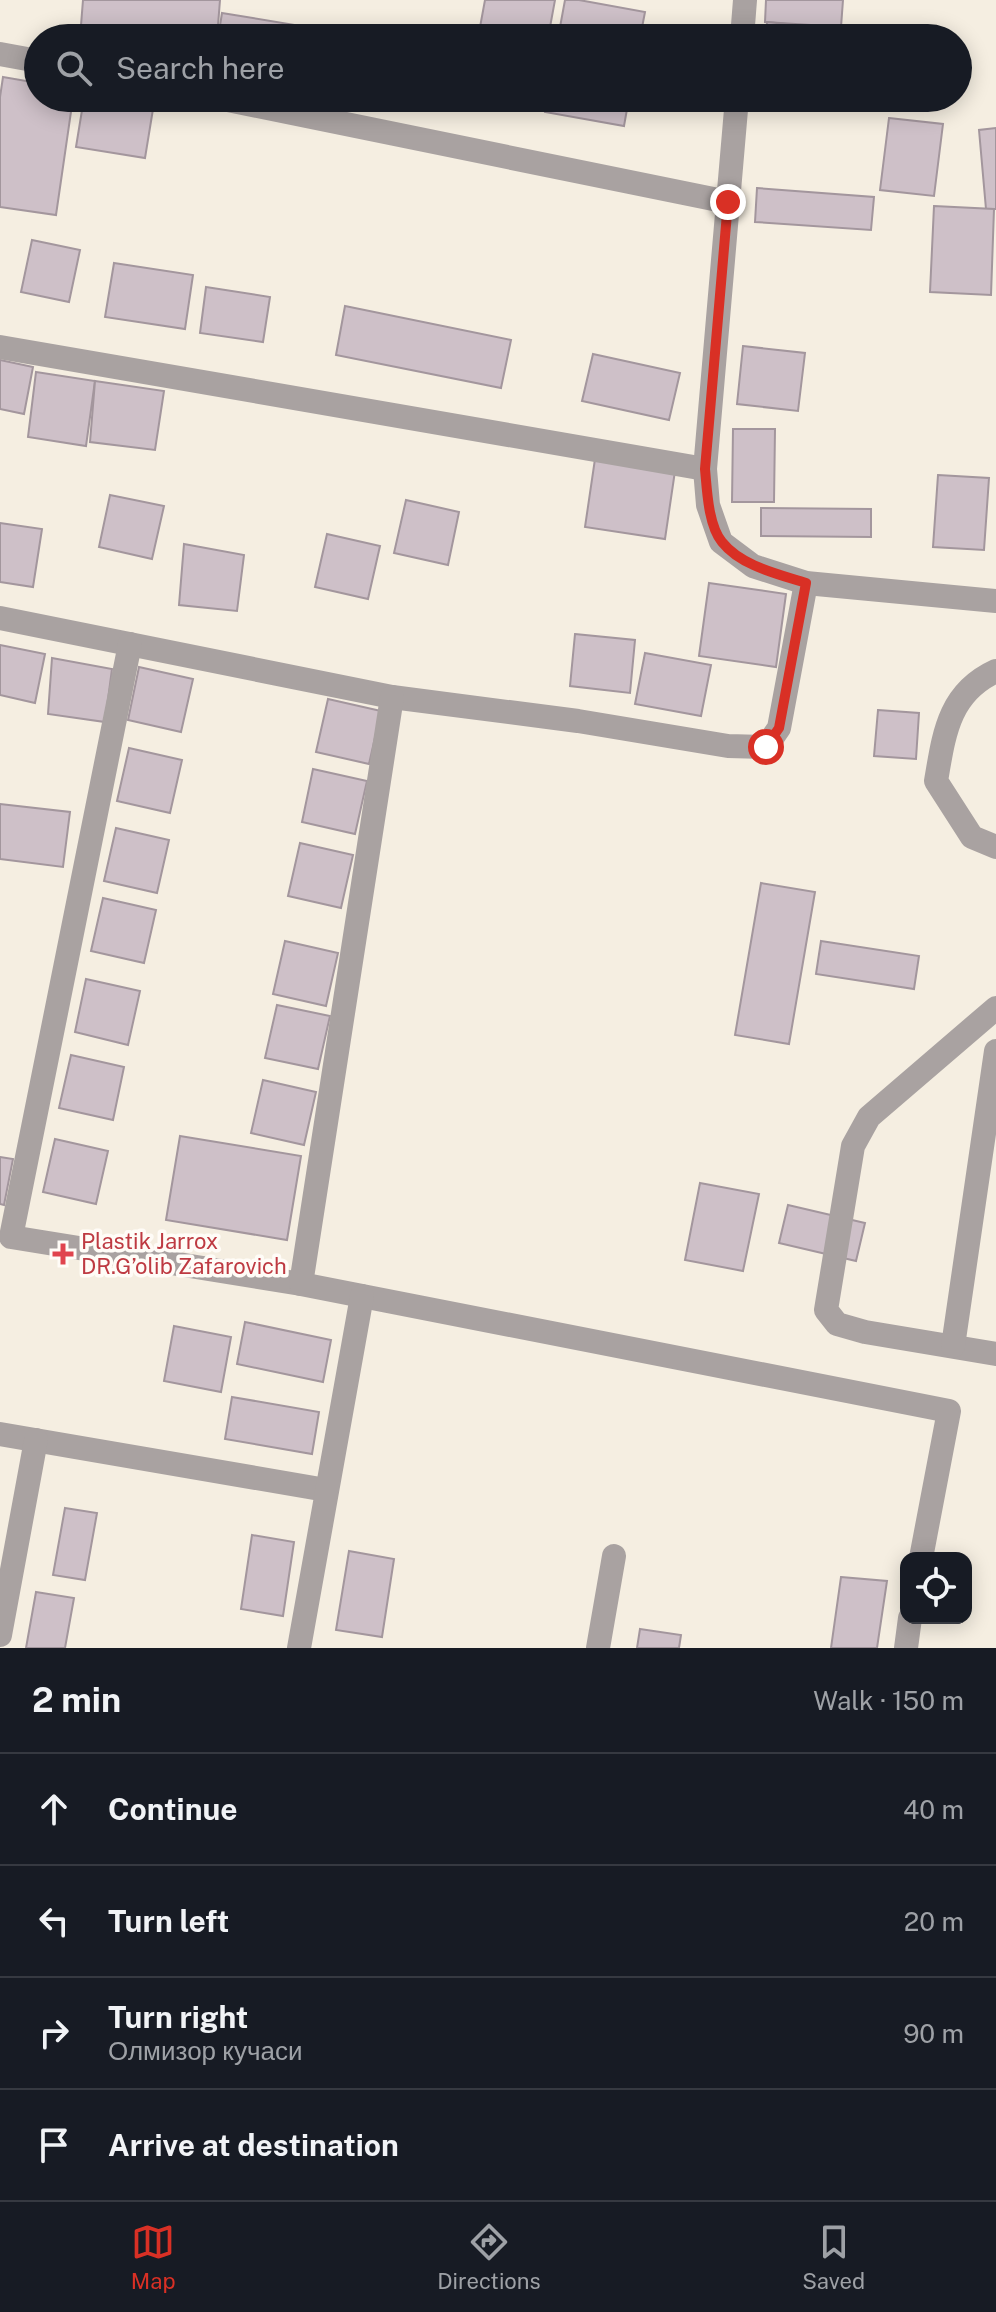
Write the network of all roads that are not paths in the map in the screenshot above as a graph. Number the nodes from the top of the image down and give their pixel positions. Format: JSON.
{"nodes":[{"id":1,"x":745,"y":0,"type":"edge"},
{"id":2,"x":743,"y":24,"type":"edge"},
{"id":3,"x":0,"y":54,"type":"edge"},
{"id":4,"x":24,"y":58,"type":"edge"},
{"id":5,"x":287,"y":112,"type":"edge"},
{"id":6,"x":736,"y":112,"type":"edge"},
{"id":7,"x":728,"y":202,"type":"junction"},
{"id":8,"x":0,"y":347,"type":"edge"},
{"id":9,"x":705,"y":469,"type":"junction"},
{"id":10,"x":806,"y":583,"type":"junction"},
{"id":11,"x":996,"y":601,"type":"edge"},
{"id":12,"x":0,"y":618,"type":"edge"},
{"id":13,"x":130,"y":644,"type":"junction"},
{"id":14,"x":996,"y":671,"type":"edge"},
{"id":15,"x":392,"y":697,"type":"junction"},
{"id":16,"x":996,"y":847,"type":"edge"},
{"id":17,"x":996,"y":1008,"type":"edge"},
{"id":18,"x":996,"y":1051,"type":"edge"},
{"id":19,"x":6,"y":1236,"type":"edge"},
{"id":20,"x":301,"y":1284,"type":"junction"},
{"id":21,"x":362,"y":1296,"type":"junction"},
{"id":22,"x":953,"y":1346,"type":"junction"},
{"id":23,"x":996,"y":1354,"type":"edge"},
{"id":24,"x":0,"y":1434,"type":"edge"},
{"id":25,"x":36,"y":1440,"type":"junction"},
{"id":26,"x":326,"y":1490,"type":"junction"},
{"id":27,"x":922,"y":1552,"type":"edge"},
{"id":28,"x":614,"y":1556,"type":"dead end"},
{"id":29,"x":909,"y":1624,"type":"edge"},
{"id":30,"x":0,"y":1635,"type":"edge"},
{"id":31,"x":299,"y":1648,"type":"edge"},
{"id":32,"x":598,"y":1648,"type":"edge"},
{"id":33,"x":906,"y":1648,"type":"edge"}],
"edges":[{"from":1,"to":2,"type":"street"},
{"from":3,"to":4,"type":"street"},
{"from":5,"to":7,"type":"street"},
{"from":6,"to":7,"type":"street"},
{"from":7,"to":9,"type":"street"},
{"from":8,"to":9,"type":"street"},
{"from":9,"to":10,"type":"street"},
{"from":10,"to":11,"type":"street"},
{"from":10,"to":15,"type":"street"},
{"from":12,"to":13,"type":"street"},
{"from":13,"to":15,"type":"street"},
{"from":13,"to":19,"type":"street"},
{"from":14,"to":16,"type":"street"},
{"from":15,"to":20,"type":"street"},
{"from":17,"to":22,"type":"street"},
{"from":18,"to":22,"type":"street"},
{"from":19,"to":20,"type":"street"},
{"from":20,"to":21,"type":"street"},
{"from":21,"to":26,"type":"street"},
{"from":21,"to":27,"type":"street"},
{"from":22,"to":23,"type":"street"},
{"from":24,"to":25,"type":"street"},
{"from":25,"to":26,"type":"street"},
{"from":25,"to":30,"type":"street"},
{"from":26,"to":31,"type":"street"},
{"from":28,"to":32,"type":"street"},
{"from":29,"to":33,"type":"street"}]}
